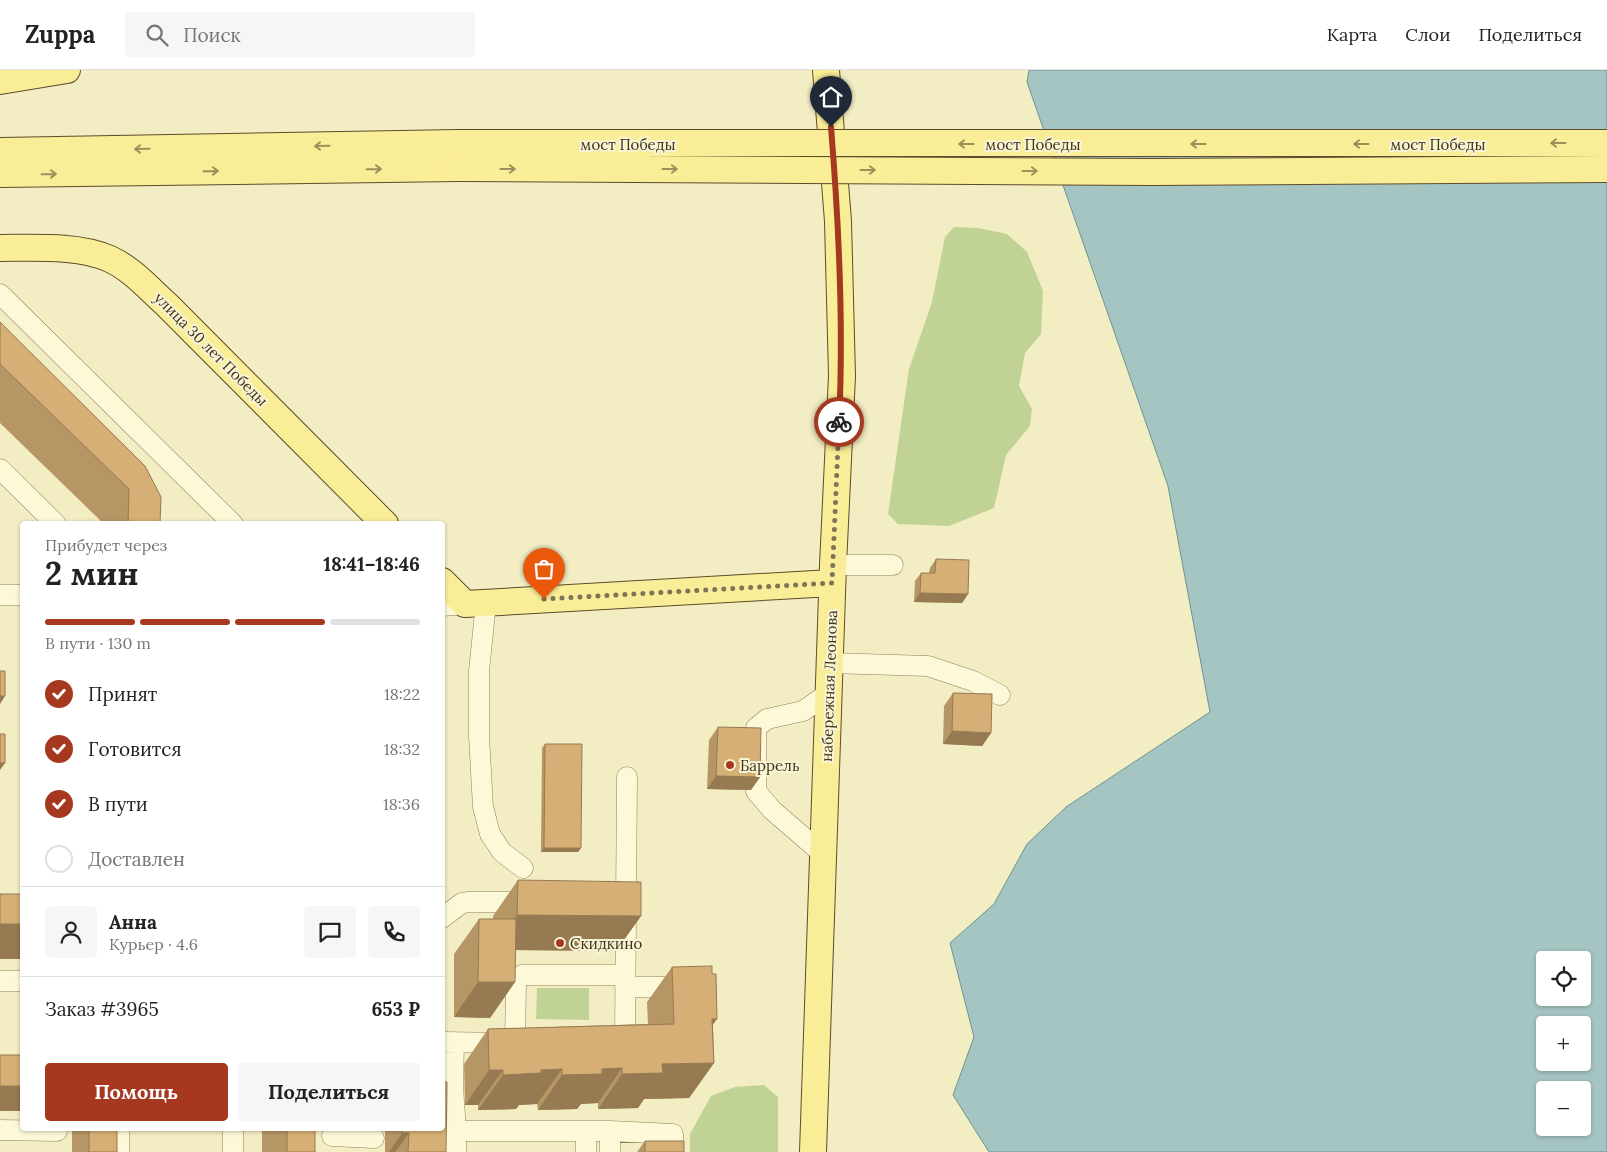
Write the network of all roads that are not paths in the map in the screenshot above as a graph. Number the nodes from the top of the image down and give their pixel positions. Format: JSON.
{"nodes":[{"id":1,"x":67,"y":70,"type":"edge"},
{"id":2,"x":826,"y":70,"type":"edge"},
{"id":3,"x":0,"y":81,"type":"edge"},
{"id":4,"x":1607,"y":143,"type":"edge"},
{"id":5,"x":0,"y":151,"type":"edge"},
{"id":6,"x":459,"y":156,"type":"junction"},
{"id":7,"x":1607,"y":168,"type":"edge"},
{"id":8,"x":0,"y":174,"type":"edge"},
{"id":9,"x":0,"y":248,"type":"edge"},
{"id":10,"x":0,"y":294,"type":"edge"},
{"id":11,"x":0,"y":469,"type":"edge"},
{"id":12,"x":53,"y":521,"type":"edge"},
{"id":13,"x":230,"y":521,"type":"edge"},
{"id":14,"x":382,"y":521,"type":"edge"},
{"id":15,"x":893,"y":565,"type":"dead end"},
{"id":16,"x":832,"y":574,"type":"junction"},
{"id":17,"x":445,"y":584,"type":"edge"},
{"id":18,"x":0,"y":595,"type":"edge"},
{"id":19,"x":20,"y":595,"type":"edge"},
{"id":20,"x":465,"y":604,"type":"edge"},
{"id":21,"x":830,"y":663,"type":"junction"},
{"id":22,"x":829,"y":693,"type":"junction"},
{"id":23,"x":1000,"y":695,"type":"dead end"},
{"id":24,"x":627,"y":777,"type":"dead end"},
{"id":25,"x":823,"y":854,"type":"junction"},
{"id":26,"x":523,"y":868,"type":"dead end"},
{"id":27,"x":547,"y":902,"type":"edge"},
{"id":28,"x":445,"y":916,"type":"edge"},
{"id":29,"x":0,"y":981,"type":"edge"},
{"id":30,"x":20,"y":981,"type":"edge"},
{"id":31,"x":625,"y":981,"type":"junction"},
{"id":32,"x":708,"y":988,"type":"edge"},
{"id":33,"x":448,"y":1042,"type":"edge"},
{"id":34,"x":599,"y":1044,"type":"edge"},
{"id":35,"x":448,"y":1087,"type":"edge"},
{"id":36,"x":0,"y":1130,"type":"edge"},
{"id":37,"x":20,"y":1130,"type":"edge"},
{"id":38,"x":119,"y":1131,"type":"edge"},
{"id":39,"x":233,"y":1131,"type":"edge"},
{"id":40,"x":456,"y":1131,"type":"junction"},
{"id":41,"x":610,"y":1131,"type":"junction"},
{"id":42,"x":586,"y":1132,"type":"junction"},
{"id":43,"x":332,"y":1139,"type":"edge"},
{"id":44,"x":374,"y":1140,"type":"edge"},
{"id":45,"x":118,"y":1152,"type":"edge"},
{"id":46,"x":233,"y":1152,"type":"edge"},
{"id":47,"x":456,"y":1152,"type":"edge"},
{"id":48,"x":586,"y":1152,"type":"edge"},
{"id":49,"x":610,"y":1152,"type":"edge"},
{"id":50,"x":673,"y":1152,"type":"edge"},
{"id":51,"x":813,"y":1152,"type":"edge"}],
"edges":[{"from":1,"to":3,"type":"main road"},
{"from":2,"to":16,"type":"main road","name":"набережная Леонова"},
{"from":4,"to":6,"type":"main road","name":"мост Победы","one_way":true,"bridge":true},
{"from":6,"to":5,"type":"main road","one_way":true},
{"from":6,"to":7,"type":"main road","one_way":true,"bridge":true},
{"from":8,"to":6,"type":"main road","one_way":true},
{"from":9,"to":14,"type":"main road","name":"улица 30 лет Победы"},
{"from":10,"to":13,"type":"street"},
{"from":11,"to":12,"type":"street"},
{"from":15,"to":16,"type":"street"},
{"from":16,"to":20,"type":"main road"},
{"from":16,"to":21,"type":"main road","name":"набережная Леонова"},
{"from":17,"to":20,"type":"main road"},
{"from":18,"to":19,"type":"street"},
{"from":20,"to":26,"type":"street"},
{"from":21,"to":22,"type":"main road","name":"набережная Леонова"},
{"from":21,"to":23,"type":"street"},
{"from":22,"to":25,"type":"main road","name":"набережная Леонова"},
{"from":22,"to":25,"type":"street"},
{"from":24,"to":31,"type":"street"},
{"from":25,"to":51,"type":"main road","name":"набережная Леонова"},
{"from":27,"to":28,"type":"street"},
{"from":29,"to":30,"type":"street"},
{"from":31,"to":32,"type":"street"},
{"from":31,"to":33,"type":"street"},
{"from":31,"to":34,"type":"street"},
{"from":33,"to":35,"type":"street"},
{"from":35,"to":40,"type":"street"},
{"from":36,"to":37,"type":"street"},
{"from":38,"to":45,"type":"street"},
{"from":39,"to":46,"type":"street"},
{"from":40,"to":42,"type":"street"},
{"from":40,"to":47,"type":"street"},
{"from":41,"to":42,"type":"street"},
{"from":41,"to":49,"type":"street"},
{"from":41,"to":50,"type":"street"},
{"from":42,"to":48,"type":"street"},
{"from":43,"to":44,"type":"street"}]}
